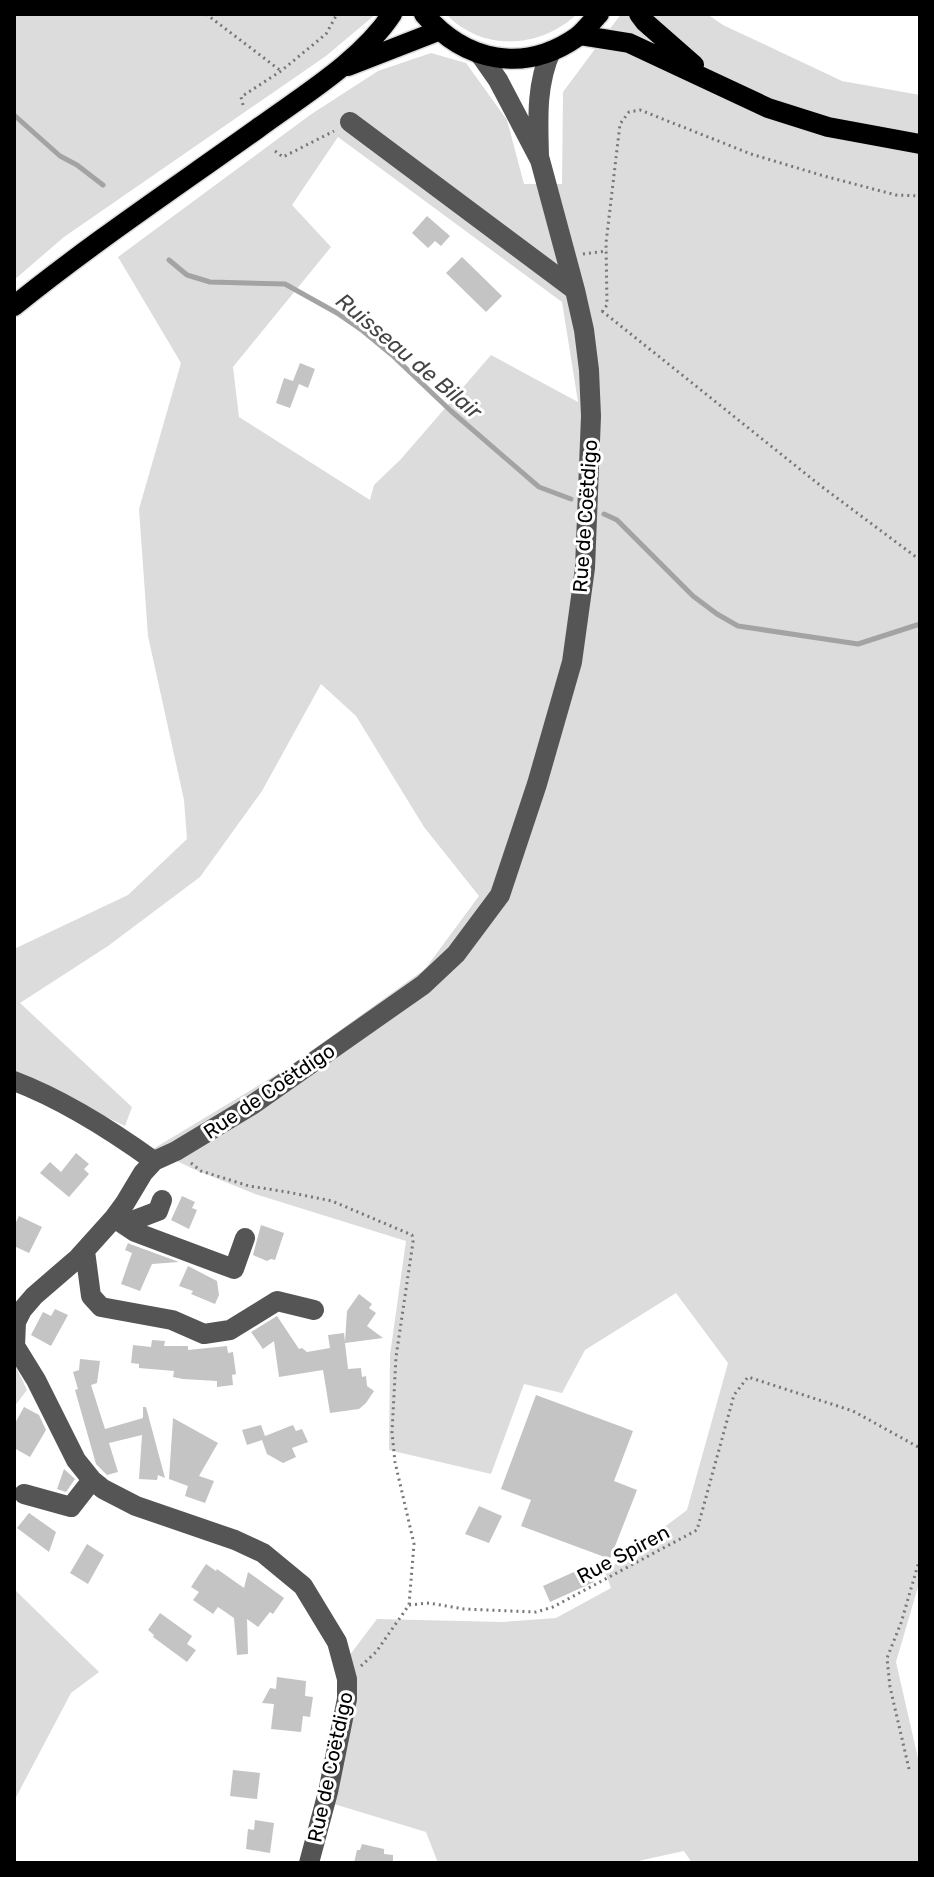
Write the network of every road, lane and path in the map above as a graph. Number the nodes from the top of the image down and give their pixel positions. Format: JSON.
{"nodes":[{"id":1,"x":206,"y":14,"type":"edge"},
{"id":2,"x":337,"y":14,"type":"edge"},
{"id":3,"x":392,"y":14,"type":"edge"},
{"id":4,"x":424,"y":14,"type":"edge"},
{"id":5,"x":599,"y":14,"type":"edge"},
{"id":6,"x":639,"y":14,"type":"edge"},
{"id":7,"x":438,"y":31,"type":"junction"},
{"id":8,"x":579,"y":35,"type":"junction"},
{"id":9,"x":551,"y":51,"type":"junction"},
{"id":10,"x":479,"y":53,"type":"junction"},
{"id":11,"x":340,"y":69,"type":"junction"},
{"id":12,"x":281,"y":71,"type":"junction"},
{"id":13,"x":713,"y":81,"type":"junction"},
{"id":14,"x":243,"y":105,"type":"dead end"},
{"id":15,"x":350,"y":122,"type":"joint"},
{"id":16,"x":920,"y":144,"type":"edge"},
{"id":17,"x":275,"y":151,"type":"dead end"},
{"id":18,"x":540,"y":160,"type":"junction"},
{"id":19,"x":920,"y":196,"type":"edge"},
{"id":20,"x":607,"y":251,"type":"junction"},
{"id":21,"x":579,"y":254,"type":"dead end"},
{"id":22,"x":575,"y":290,"type":"junction"},
{"id":23,"x":14,"y":306,"type":"edge"},
{"id":24,"x":602,"y":312,"type":"junction"},
{"id":25,"x":920,"y":560,"type":"edge"},
{"id":26,"x":14,"y":1081,"type":"edge"},
{"id":27,"x":176,"y":1151,"type":"junction"},
{"id":28,"x":154,"y":1161,"type":"junction"},
{"id":29,"x":162,"y":1200,"type":"dead end"},
{"id":30,"x":119,"y":1221,"type":"junction"},
{"id":31,"x":245,"y":1238,"type":"dead end"},
{"id":32,"x":85,"y":1251,"type":"junction"},
{"id":33,"x":314,"y":1310,"type":"dead end"},
{"id":34,"x":15,"y":1321,"type":"edge"},
{"id":35,"x":920,"y":1448,"type":"edge"},
{"id":36,"x":92,"y":1480,"type":"junction"},
{"id":37,"x":24,"y":1494,"type":"dead end"},
{"id":38,"x":920,"y":1558,"type":"edge"},
{"id":39,"x":409,"y":1605,"type":"junction"},
{"id":40,"x":347,"y":1679,"type":"junction"},
{"id":41,"x":909,"y":1769,"type":"dead end"},
{"id":42,"x":309,"y":1863,"type":"edge"}],
"edges":[{"from":1,"to":12,"type":"path"},
{"from":2,"to":12,"type":"path"},
{"from":3,"to":11,"type":"main road"},
{"from":4,"to":7,"type":"main road"},
{"from":5,"to":8,"type":"main road"},
{"from":6,"to":13,"type":"main road"},
{"from":7,"to":10,"type":"main road"},
{"from":7,"to":11,"type":"main road"},
{"from":8,"to":9,"type":"main road"},
{"from":8,"to":13,"type":"main road"},
{"from":9,"to":10,"type":"main road"},
{"from":9,"to":18,"type":"street","name":"Rue de Coëtdigo"},
{"from":10,"to":18,"type":"street","name":"Rue de Coëtdigo"},
{"from":11,"to":23,"type":"main road"},
{"from":12,"to":14,"type":"path"},
{"from":13,"to":16,"type":"main road"},
{"from":15,"to":17,"type":"path"},
{"from":15,"to":22,"type":"street"},
{"from":18,"to":22,"type":"street","name":"Rue de Coëtdigo"},
{"from":19,"to":20,"type":"path"},
{"from":20,"to":21,"type":"path"},
{"from":20,"to":24,"type":"path"},
{"from":22,"to":24,"type":"path"},
{"from":22,"to":27,"type":"street","name":"Rue de Coëtdigo"},
{"from":24,"to":25,"type":"path"},
{"from":26,"to":28,"type":"street"},
{"from":27,"to":28,"type":"street","name":"Rue de Coëtdigo"},
{"from":27,"to":39,"type":"path"},
{"from":28,"to":30,"type":"street","name":"Rue de Coëtdigo"},
{"from":29,"to":30,"type":"street"},
{"from":30,"to":31,"type":"street"},
{"from":30,"to":32,"type":"street","name":"Rue de Coëtdigo"},
{"from":32,"to":33,"type":"street"},
{"from":32,"to":34,"type":"street","name":"Rue de Coëtdigo"},
{"from":34,"to":36,"type":"street","name":"Rue de Coëtdigo"},
{"from":35,"to":39,"type":"path","name":"Rue Spiren"},
{"from":36,"to":37,"type":"street"},
{"from":36,"to":40,"type":"street","name":"Rue de Coëtdigo"},
{"from":38,"to":41,"type":"path"},
{"from":39,"to":40,"type":"path"},
{"from":40,"to":42,"type":"street","name":"Rue de Coëtdigo"}]}
